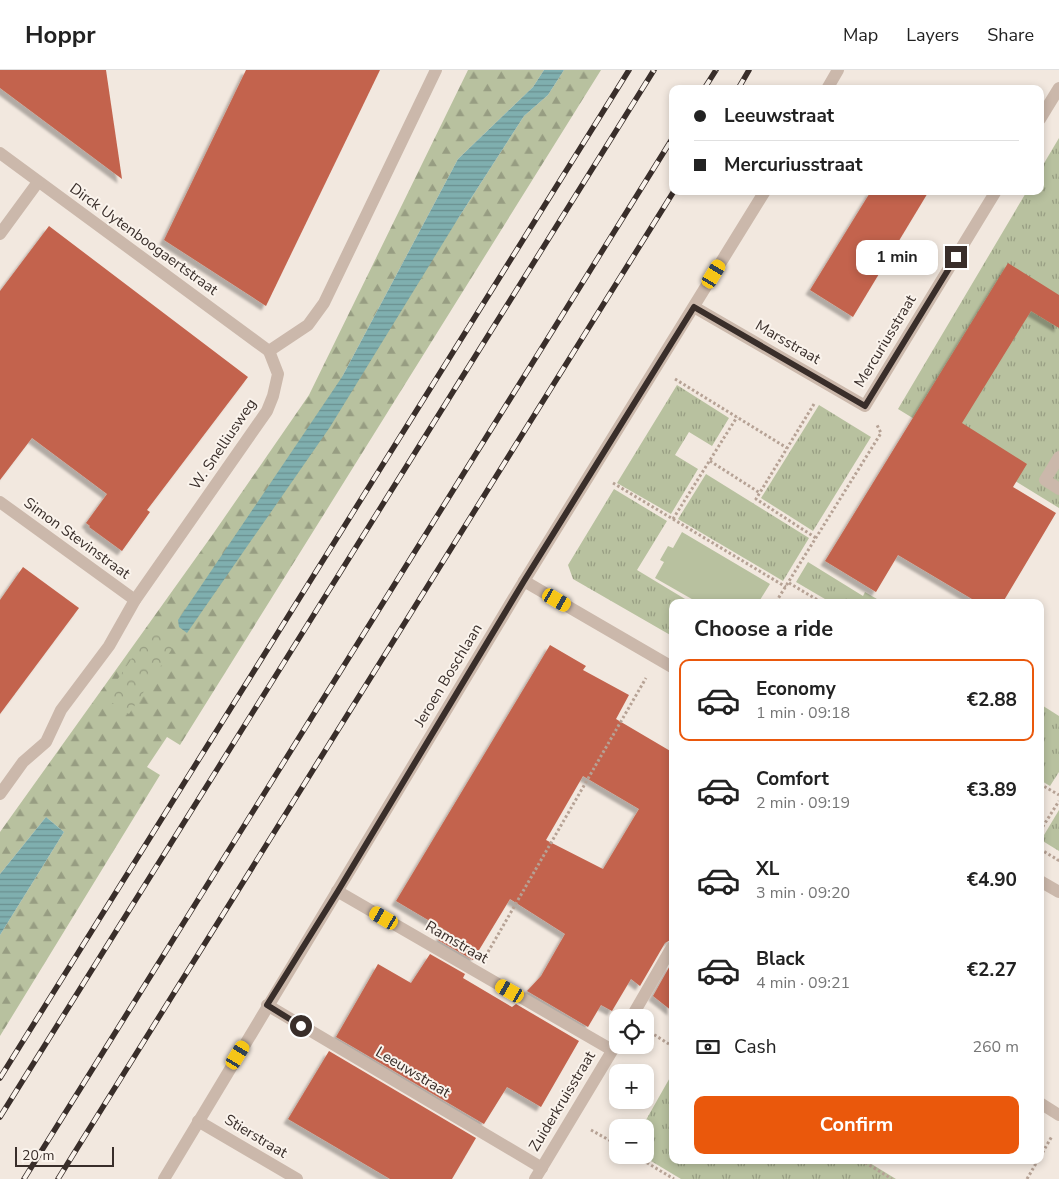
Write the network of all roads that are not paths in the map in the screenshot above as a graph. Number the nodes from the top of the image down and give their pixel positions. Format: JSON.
{"nodes":[{"id":1,"x":436,"y":70,"type":"edge"},
{"id":2,"x":838,"y":70,"type":"edge"},
{"id":3,"x":829,"y":85,"type":"edge"},
{"id":4,"x":1059,"y":88,"type":"edge"},
{"id":5,"x":1044,"y":112,"type":"edge"},
{"id":6,"x":0,"y":153,"type":"edge"},
{"id":7,"x":38,"y":182,"type":"junction"},
{"id":8,"x":763,"y":195,"type":"edge"},
{"id":9,"x":994,"y":195,"type":"edge"},
{"id":10,"x":0,"y":234,"type":"edge"},
{"id":11,"x":694,"y":307,"type":"junction"},
{"id":12,"x":269,"y":351,"type":"junction"},
{"id":13,"x":865,"y":406,"type":"joint"},
{"id":14,"x":1059,"y":457,"type":"edge"},
{"id":15,"x":1059,"y":489,"type":"edge"},
{"id":16,"x":0,"y":502,"type":"edge"},
{"id":17,"x":524,"y":581,"type":"junction"},
{"id":18,"x":134,"y":600,"type":"junction"},
{"id":19,"x":669,"y":665,"type":"edge"},
{"id":20,"x":0,"y":794,"type":"edge"},
{"id":21,"x":1044,"y":883,"type":"edge"},
{"id":22,"x":338,"y":891,"type":"junction"},
{"id":23,"x":1059,"y":892,"type":"edge"},
{"id":24,"x":669,"y":952,"type":"edge"},
{"id":25,"x":267,"y":1005,"type":"junction"},
{"id":26,"x":636,"y":1009,"type":"edge"},
{"id":27,"x":609,"y":1042,"type":"edge"},
{"id":28,"x":610,"y":1054,"type":"edge"},
{"id":29,"x":1044,"y":1105,"type":"edge"},
{"id":30,"x":1059,"y":1114,"type":"edge"},
{"id":31,"x":198,"y":1121,"type":"junction"},
{"id":32,"x":542,"y":1168,"type":"junction"},
{"id":33,"x":164,"y":1179,"type":"edge"},
{"id":34,"x":297,"y":1179,"type":"edge"},
{"id":35,"x":535,"y":1179,"type":"edge"}],
"edges":[{"from":1,"to":12,"type":"street"},
{"from":2,"to":3,"type":"street"},
{"from":4,"to":5,"type":"street"},
{"from":6,"to":7,"type":"street","name":"Dirck Uytenboogaertstraat"},
{"from":7,"to":10,"type":"street"},
{"from":7,"to":12,"type":"street","name":"Dirck Uytenboogaertstraat"},
{"from":8,"to":11,"type":"street","name":"Jeroen Boschlaan"},
{"from":9,"to":13,"type":"street","name":"Mercuriusstraat"},
{"from":11,"to":13,"type":"street","name":"Marsstraat"},
{"from":11,"to":17,"type":"street","name":"Jeroen Boschlaan"},
{"from":12,"to":18,"type":"street","name":"W. Snelliusweg"},
{"from":14,"to":15,"type":"street"},
{"from":16,"to":18,"type":"street","name":"Simon Stevinstraat"},
{"from":17,"to":19,"type":"street"},
{"from":17,"to":22,"type":"street","name":"Jeroen Boschlaan"},
{"from":18,"to":20,"type":"street","name":"W. Snelliusweg"},
{"from":21,"to":23,"type":"street"},
{"from":22,"to":25,"type":"street","name":"Jeroen Boschlaan"},
{"from":22,"to":27,"type":"street","name":"Ramstraat"},
{"from":24,"to":26,"type":"street"},
{"from":25,"to":31,"type":"street","name":"Jeroen Boschlaan"},
{"from":25,"to":32,"type":"street","name":"Leeuwstraat"},
{"from":28,"to":32,"type":"street","name":"Zuiderkruisstraat"},
{"from":29,"to":30,"type":"street"},
{"from":31,"to":33,"type":"street","name":"Jeroen Boschlaan"},
{"from":31,"to":34,"type":"street","name":"Stierstraat"},
{"from":32,"to":35,"type":"street","name":"Zuiderkruisstraat"}]}
